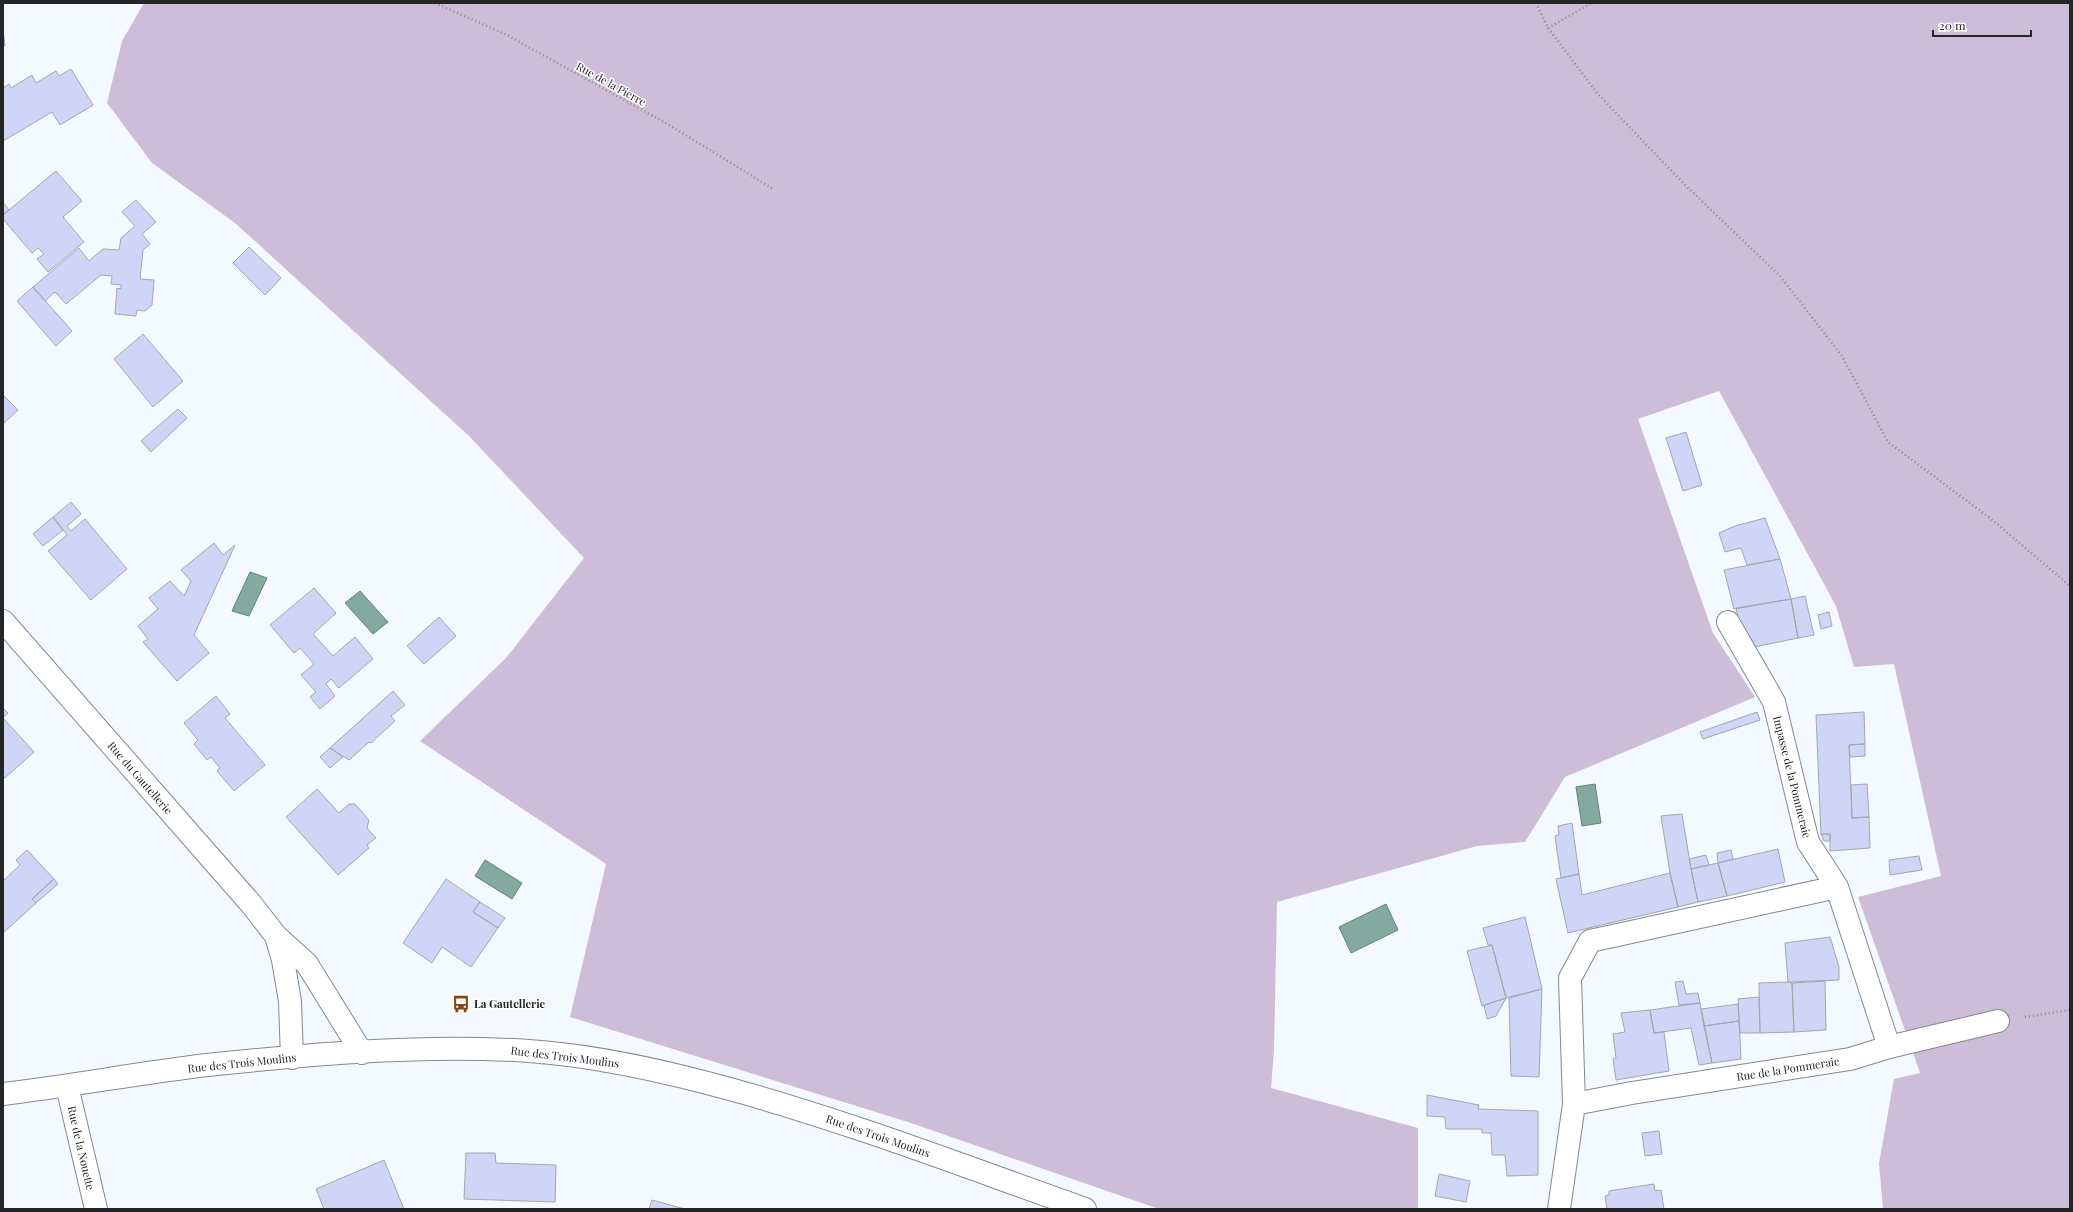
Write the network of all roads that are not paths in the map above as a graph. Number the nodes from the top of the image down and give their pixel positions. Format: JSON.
{"nodes":[{"id":1,"x":3,"y":621,"type":"edge"},
{"id":2,"x":1728,"y":622,"type":"dead end"},
{"id":3,"x":1837,"y":886,"type":"junction"},
{"id":4,"x":276,"y":936,"type":"junction"},
{"id":5,"x":1998,"y":1021,"type":"road end"},
{"id":6,"x":1889,"y":1047,"type":"junction"},
{"id":7,"x":362,"y":1052,"type":"junction"},
{"id":8,"x":292,"y":1058,"type":"junction"},
{"id":9,"x":67,"y":1086,"type":"junction"},
{"id":10,"x":3,"y":1094,"type":"edge"},
{"id":11,"x":1574,"y":1104,"type":"junction"},
{"id":12,"x":96,"y":1209,"type":"edge"},
{"id":13,"x":1085,"y":1209,"type":"edge"},
{"id":14,"x":1559,"y":1209,"type":"edge"}],
"edges":[{"from":1,"to":4,"type":"street","name":"Rue du Gautellerie"},
{"from":2,"to":3,"type":"street","name":"Impasse de la Pommeraie"},
{"from":3,"to":6,"type":"street","name":"Impasse de la Pommeraie"},
{"from":3,"to":11,"type":"street"},
{"from":4,"to":7,"type":"street","name":"Rue du Gautellerie"},
{"from":4,"to":8,"type":"street","name":"Rue du Gautellerie"},
{"from":5,"to":6,"type":"street","name":"Rue de la Pommeraie"},
{"from":6,"to":11,"type":"street","name":"Rue de la Pommeraie"},
{"from":7,"to":8,"type":"street","name":"Rue des Trois Moulins"},
{"from":7,"to":13,"type":"street","name":"Rue des Trois Moulins"},
{"from":8,"to":9,"type":"street","name":"Rue des Trois Moulins"},
{"from":9,"to":10,"type":"street","name":"Rue des Trois Moulins"},
{"from":9,"to":12,"type":"street","name":"Rue de la Nouette"},
{"from":11,"to":14,"type":"street"}]}
